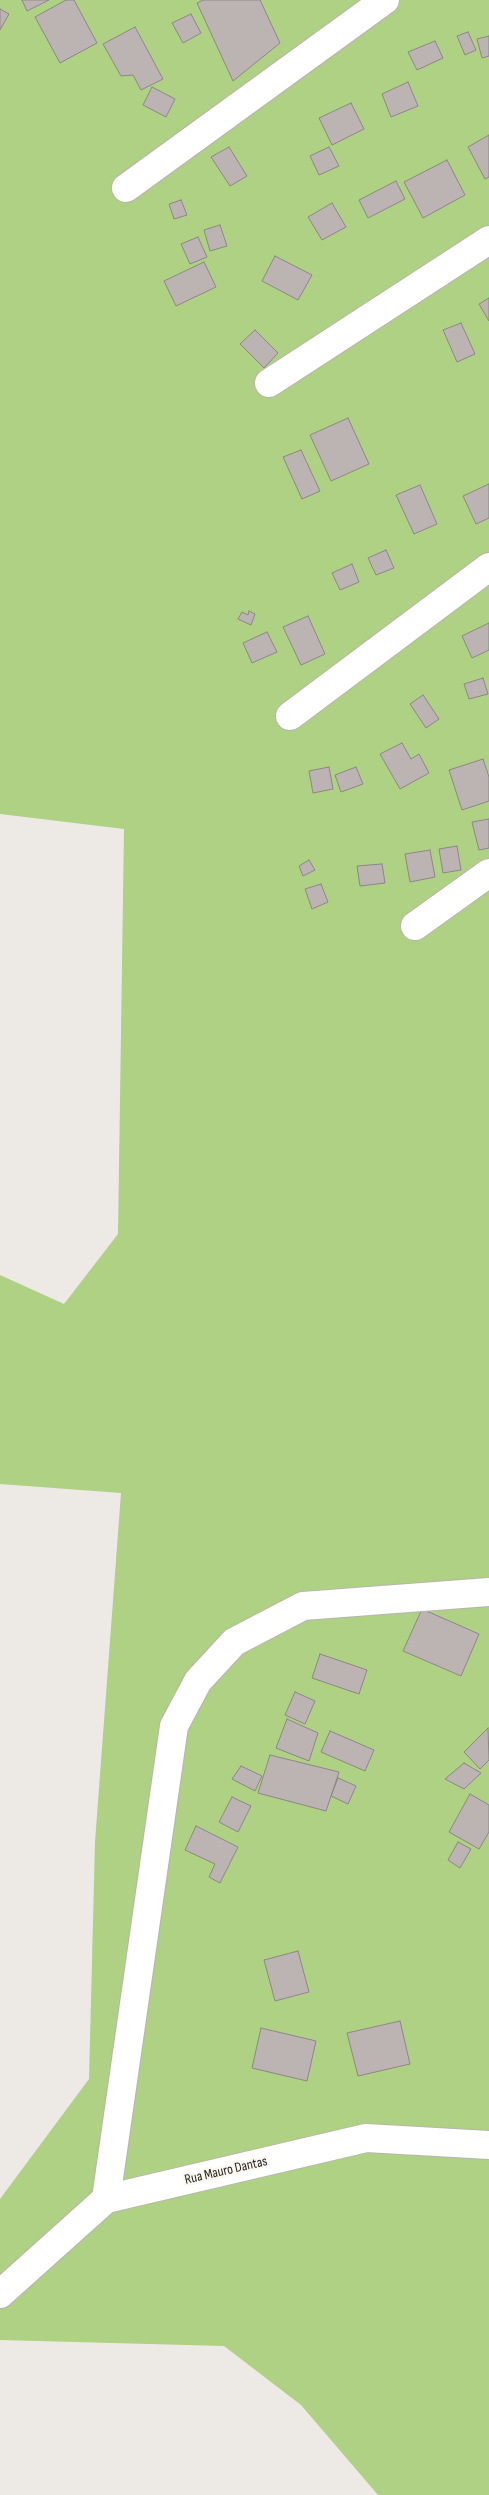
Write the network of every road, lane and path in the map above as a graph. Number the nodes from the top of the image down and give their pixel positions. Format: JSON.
{"nodes":[{"id":1,"x":385,"y":0,"type":"edge"},
{"id":2,"x":126,"y":188,"type":"dead end"},
{"id":3,"x":489,"y":240,"type":"edge"},
{"id":4,"x":269,"y":383,"type":"dead end"},
{"id":5,"x":489,"y":567,"type":"edge"},
{"id":6,"x":290,"y":716,"type":"dead end"},
{"id":7,"x":489,"y":872,"type":"edge"},
{"id":8,"x":415,"y":926,"type":"dead end"},
{"id":9,"x":489,"y":1592,"type":"edge"},
{"id":10,"x":489,"y":2145,"type":"edge"},
{"id":11,"x":106,"y":2199,"type":"junction"},
{"id":12,"x":0,"y":2294,"type":"edge"}],
"edges":[{"from":1,"to":2,"type":"street"},
{"from":3,"to":4,"type":"street"},
{"from":5,"to":6,"type":"street"},
{"from":7,"to":8,"type":"street"},
{"from":9,"to":11,"type":"street"},
{"from":10,"to":11,"type":"street","name":"Rua Mauro Dantas"},
{"from":11,"to":12,"type":"street","name":"Rua Mauro Dantas"}]}
